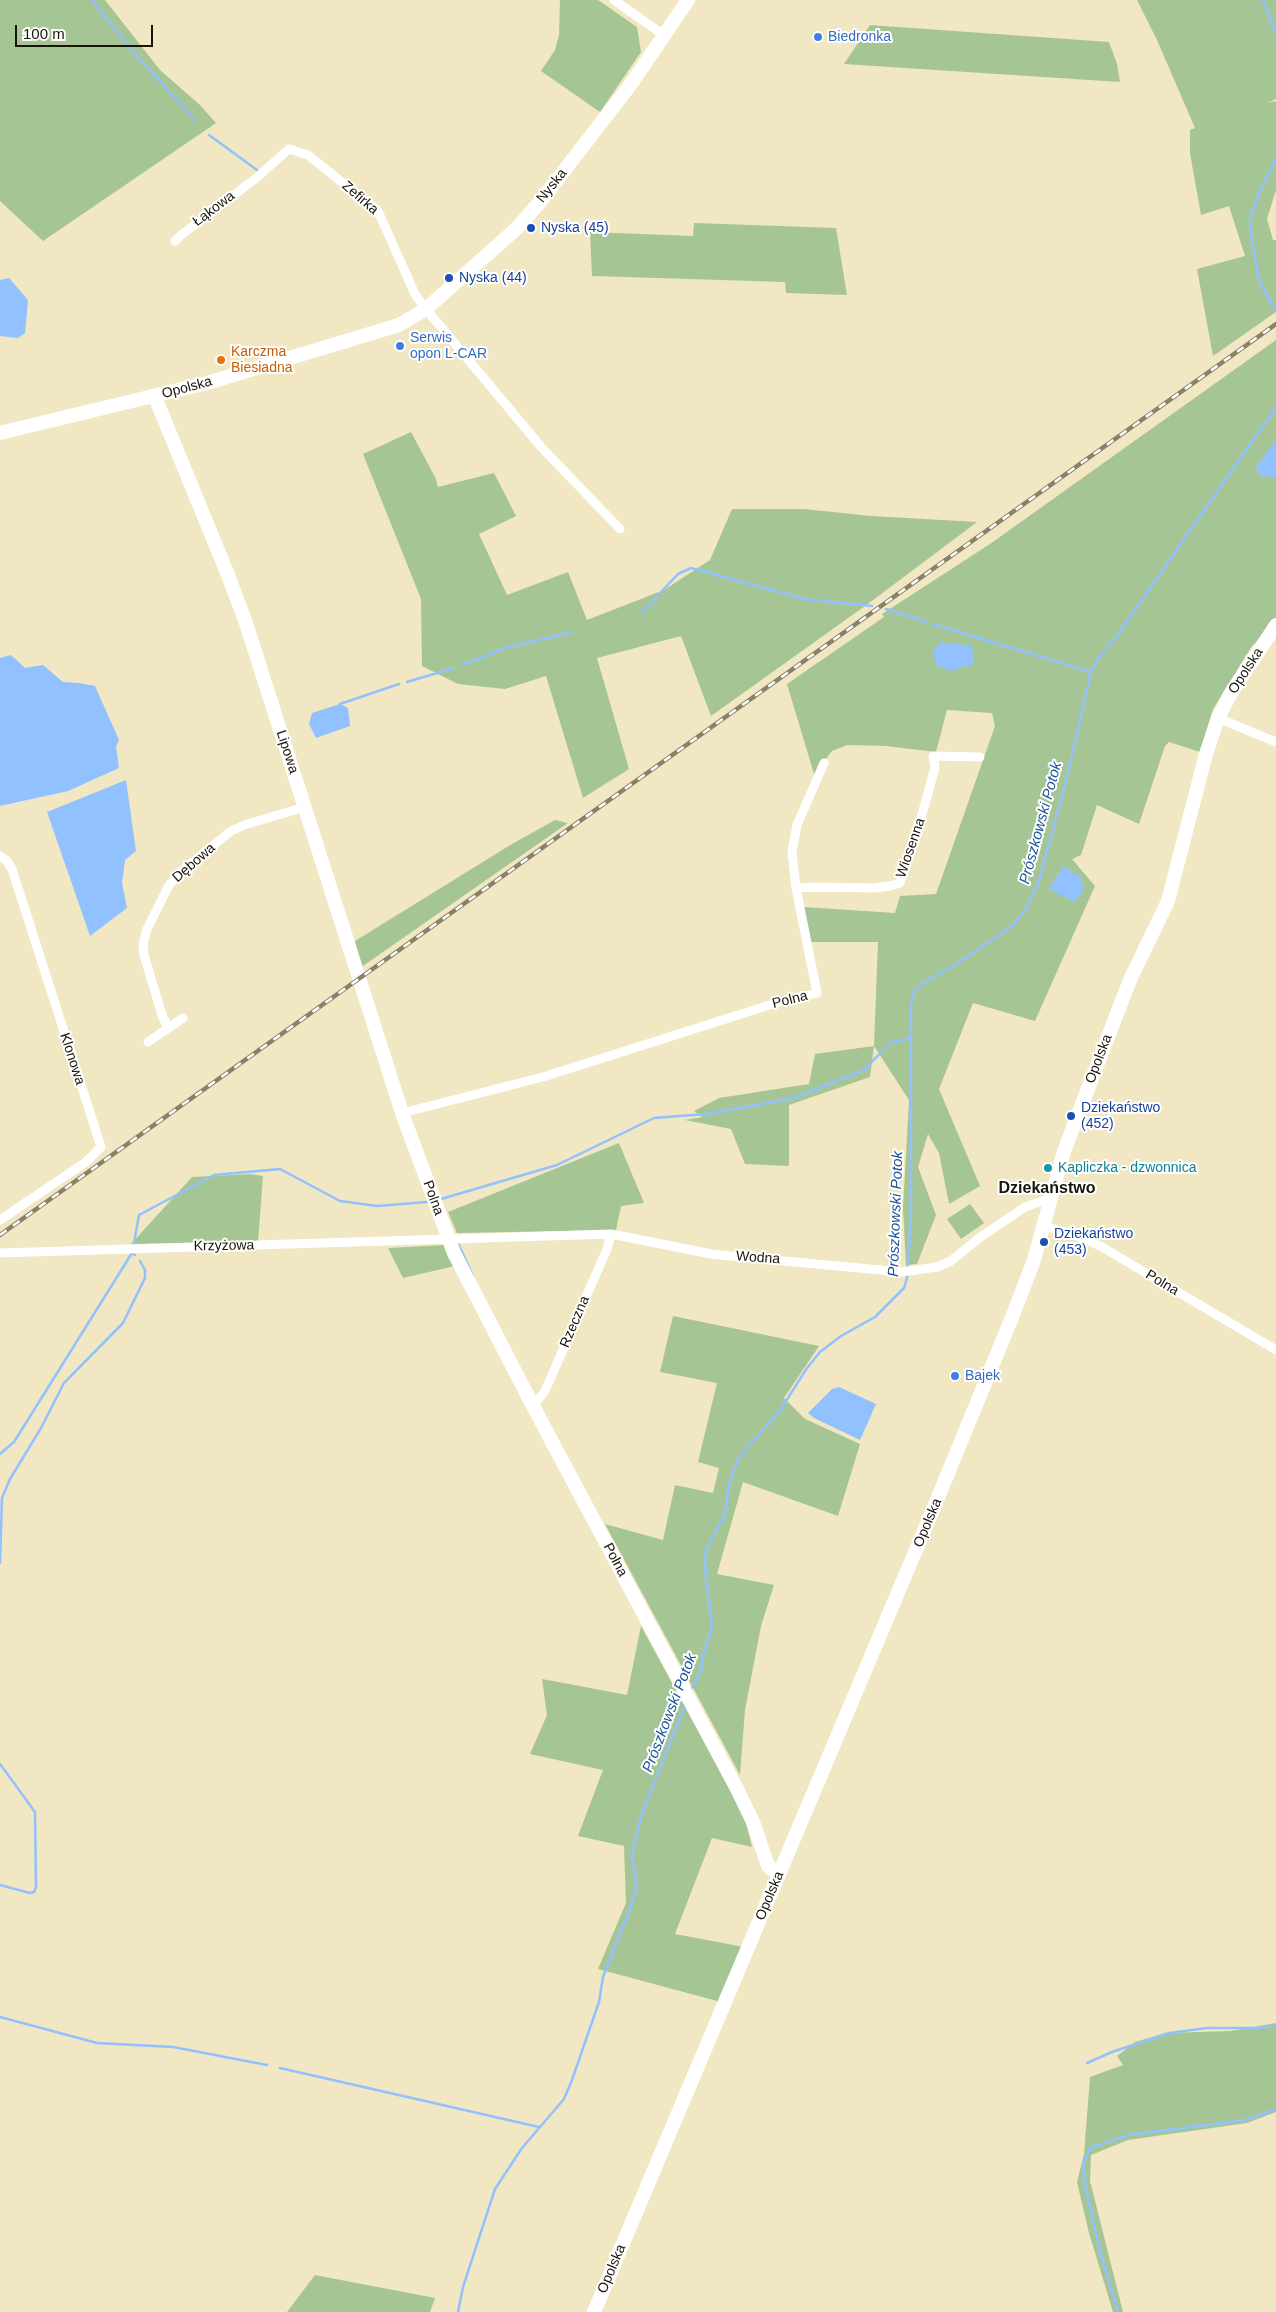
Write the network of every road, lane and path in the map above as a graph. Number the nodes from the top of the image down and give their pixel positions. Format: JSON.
{"nodes":[{"id":1,"x":614,"y":0,"type":"edge"},
{"id":2,"x":688,"y":0,"type":"edge"},
{"id":3,"x":665,"y":36,"type":"junction"},
{"id":4,"x":255,"y":179,"type":"joint"},
{"id":5,"x":175,"y":241,"type":"dead end"},
{"id":6,"x":426,"y":310,"type":"junction"},
{"id":7,"x":155,"y":397,"type":"junction"},
{"id":8,"x":0,"y":433,"type":"edge"},
{"id":9,"x":620,"y":530,"type":"dead end"},
{"id":10,"x":1276,"y":624,"type":"edge"},
{"id":11,"x":1218,"y":718,"type":"junction"},
{"id":12,"x":1276,"y":742,"type":"edge"},
{"id":13,"x":980,"y":757,"type":"dead end"},
{"id":14,"x":824,"y":763,"type":"dead end"},
{"id":15,"x":305,"y":807,"type":"junction"},
{"id":16,"x":0,"y":856,"type":"edge"},
{"id":17,"x":796,"y":888,"type":"junction"},
{"id":18,"x":183,"y":1018,"type":"dead end"},
{"id":19,"x":168,"y":1028,"type":"junction"},
{"id":20,"x":148,"y":1042,"type":"dead end"},
{"id":21,"x":402,"y":1114,"type":"junction"},
{"id":22,"x":1049,"y":1199,"type":"junction"},
{"id":23,"x":0,"y":1220,"type":"edge"},
{"id":24,"x":1044,"y":1226,"type":"junction"},
{"id":25,"x":611,"y":1234,"type":"junction"},
{"id":26,"x":448,"y":1238,"type":"junction"},
{"id":27,"x":0,"y":1253,"type":"edge"},
{"id":28,"x":1276,"y":1350,"type":"edge"},
{"id":29,"x":532,"y":1406,"type":"junction"},
{"id":30,"x":779,"y":1875,"type":"junction"},
{"id":31,"x":594,"y":2312,"type":"edge"}],
"edges":[{"from":1,"to":3,"type":"street"},
{"from":2,"to":3,"type":"street","name":"Nyska"},
{"from":3,"to":6,"type":"street","name":"Nyska"},
{"from":4,"to":5,"type":"street","name":"Łąkowa"},
{"from":4,"to":6,"type":"street","name":"Zefirka"},
{"from":6,"to":7,"type":"street","name":"Opolska"},
{"from":6,"to":9,"type":"street"},
{"from":7,"to":8,"type":"street","name":"Opolska"},
{"from":7,"to":15,"type":"street","name":"Lipowa"},
{"from":10,"to":11,"type":"street","name":"Opolska"},
{"from":11,"to":12,"type":"street"},
{"from":11,"to":22,"type":"street","name":"Opolska"},
{"from":13,"to":17,"type":"street","name":"Wiosenna"},
{"from":14,"to":17,"type":"street","name":"Polna"},
{"from":15,"to":19,"type":"street","name":"Dębowa"},
{"from":15,"to":21,"type":"street","name":"Lipowa"},
{"from":16,"to":23,"type":"street","name":"Klonowa"},
{"from":17,"to":21,"type":"street","name":"Polna"},
{"from":18,"to":19,"type":"street"},
{"from":19,"to":20,"type":"street"},
{"from":21,"to":26,"type":"street","name":"Polna"},
{"from":22,"to":24,"type":"street","name":"Opolska"},
{"from":22,"to":25,"type":"street","name":"Wodna"},
{"from":24,"to":28,"type":"street","name":"Polna"},
{"from":24,"to":30,"type":"street","name":"Opolska"},
{"from":25,"to":26,"type":"street","name":"Wodna"},
{"from":25,"to":29,"type":"street","name":"Rzeczna"},
{"from":26,"to":27,"type":"street","name":"Krzyżowa"},
{"from":26,"to":29,"type":"street","name":"Polna"},
{"from":29,"to":30,"type":"street","name":"Polna"},
{"from":30,"to":31,"type":"street","name":"Opolska"}]}
